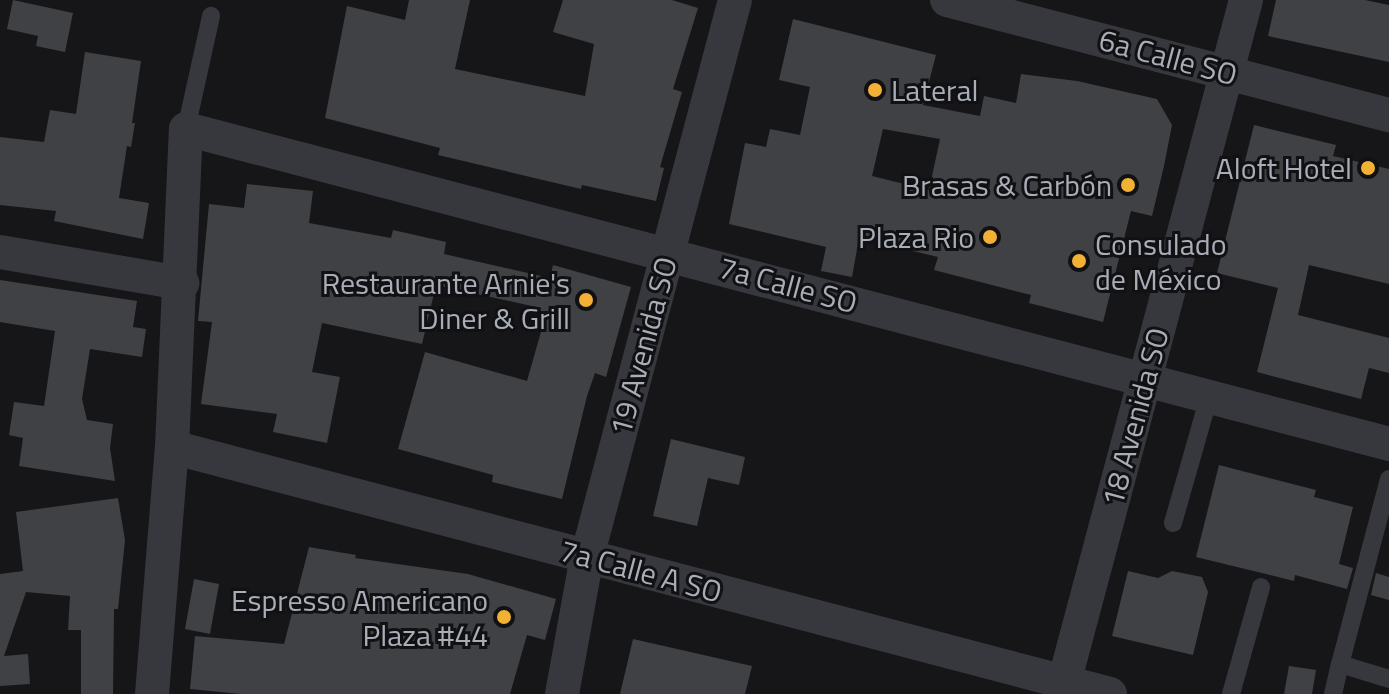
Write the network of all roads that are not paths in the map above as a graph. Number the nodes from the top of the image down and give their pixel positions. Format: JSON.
{"nodes":[{"id":1,"x":735,"y":0,"type":"edge"},
{"id":2,"x":947,"y":0,"type":"edge"},
{"id":3,"x":1246,"y":0,"type":"edge"},
{"id":4,"x":211,"y":16,"type":"dead end"},
{"id":5,"x":1226,"y":72,"type":"junction"},
{"id":6,"x":1389,"y":115,"type":"edge"},
{"id":7,"x":186,"y":129,"type":"junction"},
{"id":8,"x":0,"y":252,"type":"edge"},
{"id":9,"x":668,"y":253,"type":"junction"},
{"id":10,"x":182,"y":283,"type":"junction"},
{"id":11,"x":1145,"y":380,"type":"junction"},
{"id":12,"x":1209,"y":397,"type":"junction"},
{"id":13,"x":1389,"y":444,"type":"edge"},
{"id":14,"x":172,"y":447,"type":"junction"},
{"id":15,"x":1389,"y":479,"type":"edge"},
{"id":16,"x":1385,"y":515,"type":"edge"},
{"id":17,"x":1173,"y":523,"type":"dead end"},
{"id":18,"x":587,"y":557,"type":"junction"},
{"id":19,"x":1261,"y":587,"type":"dead end"},
{"id":20,"x":1340,"y":664,"type":"junction"},
{"id":21,"x":1389,"y":679,"type":"edge"},
{"id":22,"x":1062,"y":688,"type":"edge"},
{"id":23,"x":152,"y":694,"type":"edge"},
{"id":24,"x":562,"y":694,"type":"edge"},
{"id":25,"x":1110,"y":694,"type":"edge"},
{"id":26,"x":1231,"y":694,"type":"edge"},
{"id":27,"x":1333,"y":694,"type":"edge"}],
"edges":[{"from":1,"to":9,"type":"street","name":"19 Avenida SO"},
{"from":2,"to":5,"type":"street","name":"6a Calle SO"},
{"from":3,"to":5,"type":"street","name":"18 Avenida SO"},
{"from":4,"to":7,"type":"lane"},
{"from":5,"to":6,"type":"street","name":"6a Calle SO"},
{"from":5,"to":11,"type":"street","name":"18 Avenida SO"},
{"from":7,"to":9,"type":"street","name":"7a Calle SO"},
{"from":7,"to":10,"type":"street"},
{"from":8,"to":10,"type":"street"},
{"from":9,"to":11,"type":"street","name":"7a Calle SO"},
{"from":9,"to":18,"type":"street","name":"19 Avenida SO"},
{"from":10,"to":14,"type":"street"},
{"from":11,"to":12,"type":"street","name":"7a Calle SO"},
{"from":11,"to":22,"type":"street","name":"18 Avenida SO"},
{"from":12,"to":13,"type":"street","name":"7a Calle SO"},
{"from":12,"to":17,"type":"lane"},
{"from":14,"to":18,"type":"street","name":"7a Calle A SO"},
{"from":14,"to":23,"type":"street"},
{"from":15,"to":16,"type":"lane"},
{"from":16,"to":20,"type":"lane"},
{"from":18,"to":22,"type":"street","name":"7a Calle A SO"},
{"from":18,"to":24,"type":"street","name":"19 Avenida SO"},
{"from":19,"to":26,"type":"lane"},
{"from":20,"to":21,"type":"lane"},
{"from":20,"to":27,"type":"lane"},
{"from":22,"to":25,"type":"street","name":"7a Calle A SO"}]}
